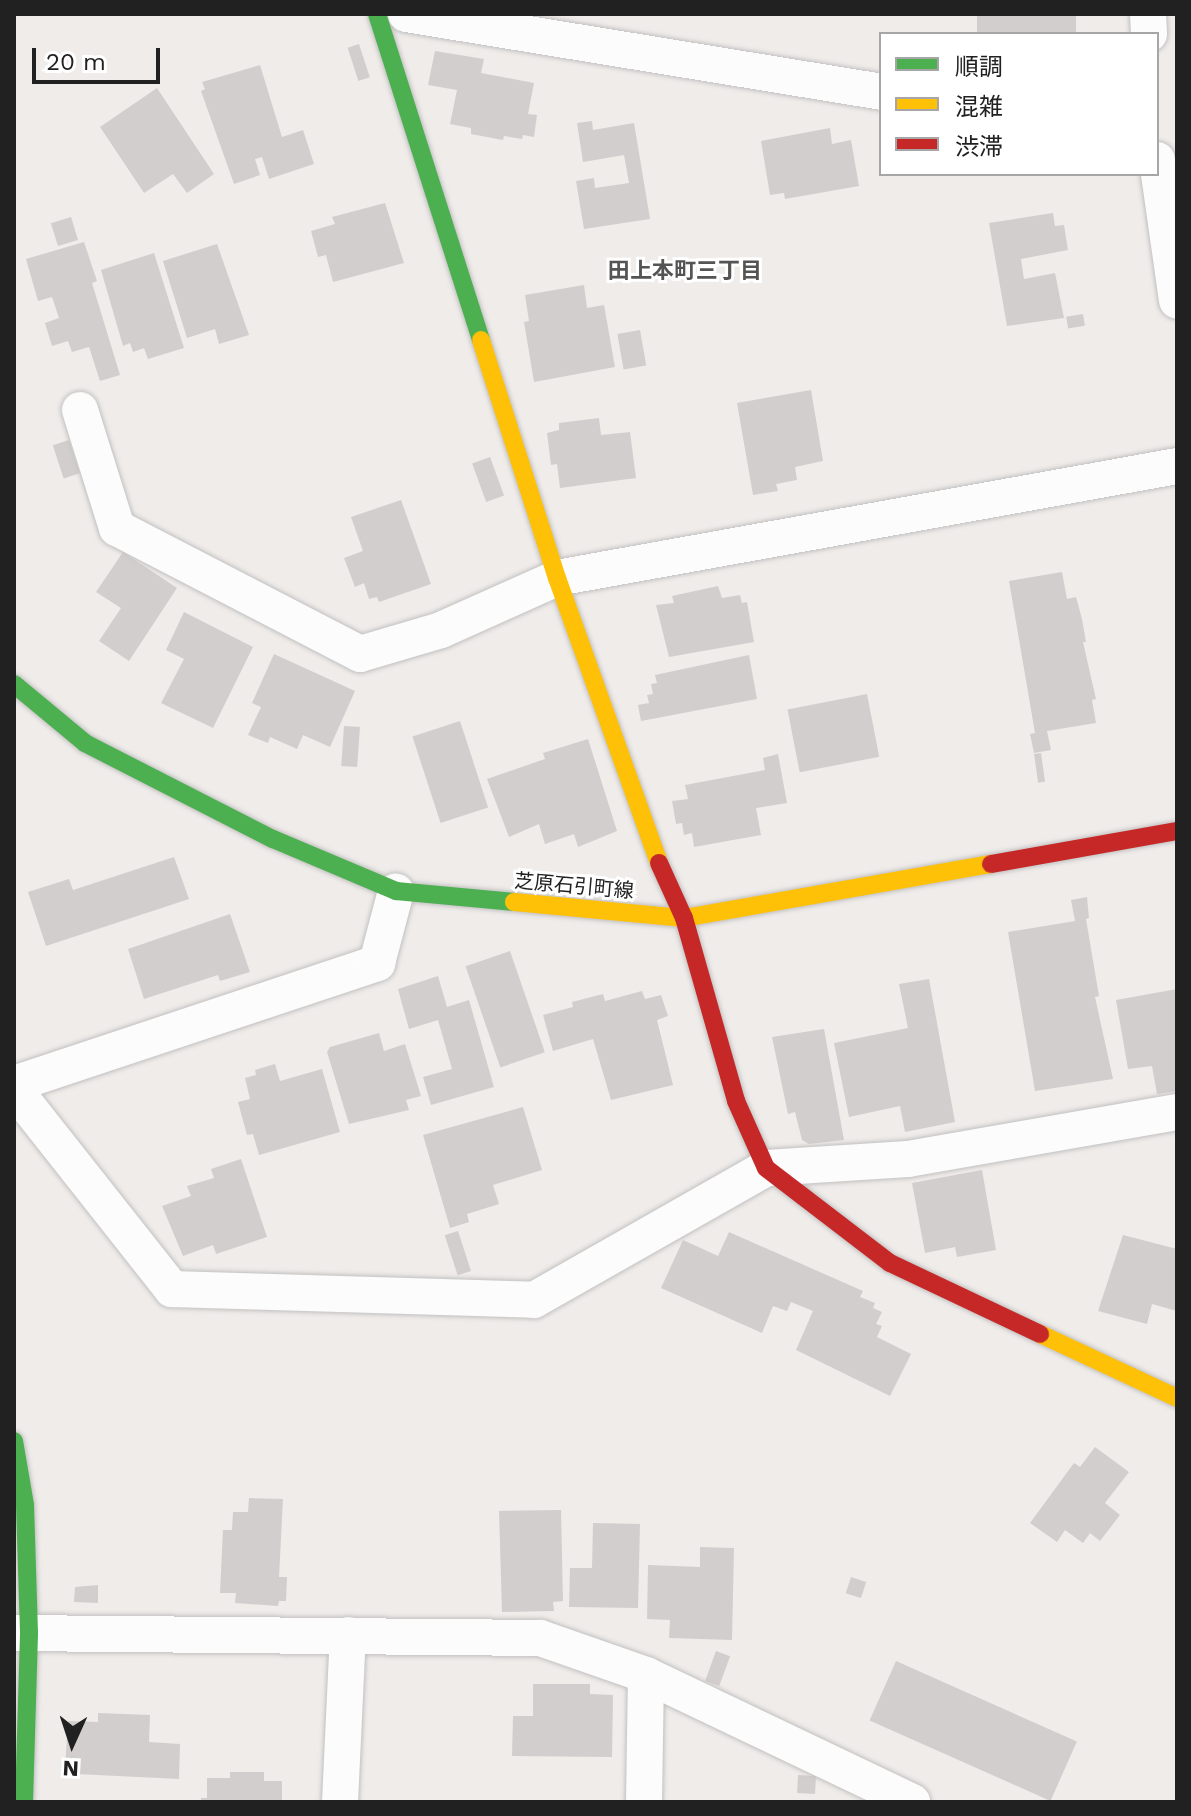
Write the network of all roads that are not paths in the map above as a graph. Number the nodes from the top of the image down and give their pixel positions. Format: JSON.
{"nodes":[{"id":1,"x":377,"y":14,"type":"edge"},
{"id":2,"x":406,"y":14,"type":"edge"},
{"id":3,"x":879,"y":92,"type":"edge"},
{"id":4,"x":1157,"y":176,"type":"edge"},
{"id":5,"x":1177,"y":301,"type":"edge"},
{"id":6,"x":80,"y":410,"type":"dead end"},
{"id":7,"x":1177,"y":466,"type":"edge"},
{"id":8,"x":557,"y":578,"type":"junction"},
{"id":9,"x":14,"y":684,"type":"edge"},
{"id":10,"x":1177,"y":831,"type":"edge"},
{"id":11,"x":396,"y":891,"type":"junction"},
{"id":12,"x":684,"y":918,"type":"junction"},
{"id":13,"x":14,"y":1087,"type":"edge"},
{"id":14,"x":1177,"y":1112,"type":"edge"},
{"id":15,"x":766,"y":1168,"type":"junction"},
{"id":16,"x":1177,"y":1398,"type":"edge"},
{"id":17,"x":14,"y":1441,"type":"edge"},
{"id":18,"x":21,"y":1633,"type":"edge"},
{"id":19,"x":348,"y":1635,"type":"junction"},
{"id":20,"x":646,"y":1675,"type":"junction"},
{"id":21,"x":24,"y":1802,"type":"edge"},
{"id":22,"x":340,"y":1802,"type":"edge"},
{"id":23,"x":644,"y":1802,"type":"edge"},
{"id":24,"x":912,"y":1802,"type":"edge"}],
"edges":[{"from":1,"to":8,"type":"street"},
{"from":2,"to":3,"type":"street"},
{"from":4,"to":5,"type":"street"},
{"from":6,"to":8,"type":"street"},
{"from":7,"to":8,"type":"street"},
{"from":8,"to":12,"type":"street"},
{"from":9,"to":11,"type":"street","name":"芝原石引町線"},
{"from":10,"to":12,"type":"street","name":"芝原石引町線"},
{"from":11,"to":12,"type":"street","name":"芝原石引町線"},
{"from":11,"to":13,"type":"street"},
{"from":12,"to":15,"type":"street"},
{"from":13,"to":15,"type":"street"},
{"from":14,"to":15,"type":"street"},
{"from":15,"to":16,"type":"street"},
{"from":17,"to":18,"type":"street"},
{"from":18,"to":19,"type":"street"},
{"from":18,"to":21,"type":"street"},
{"from":19,"to":20,"type":"street"},
{"from":19,"to":22,"type":"street"},
{"from":20,"to":23,"type":"street"},
{"from":20,"to":24,"type":"street"}]}
